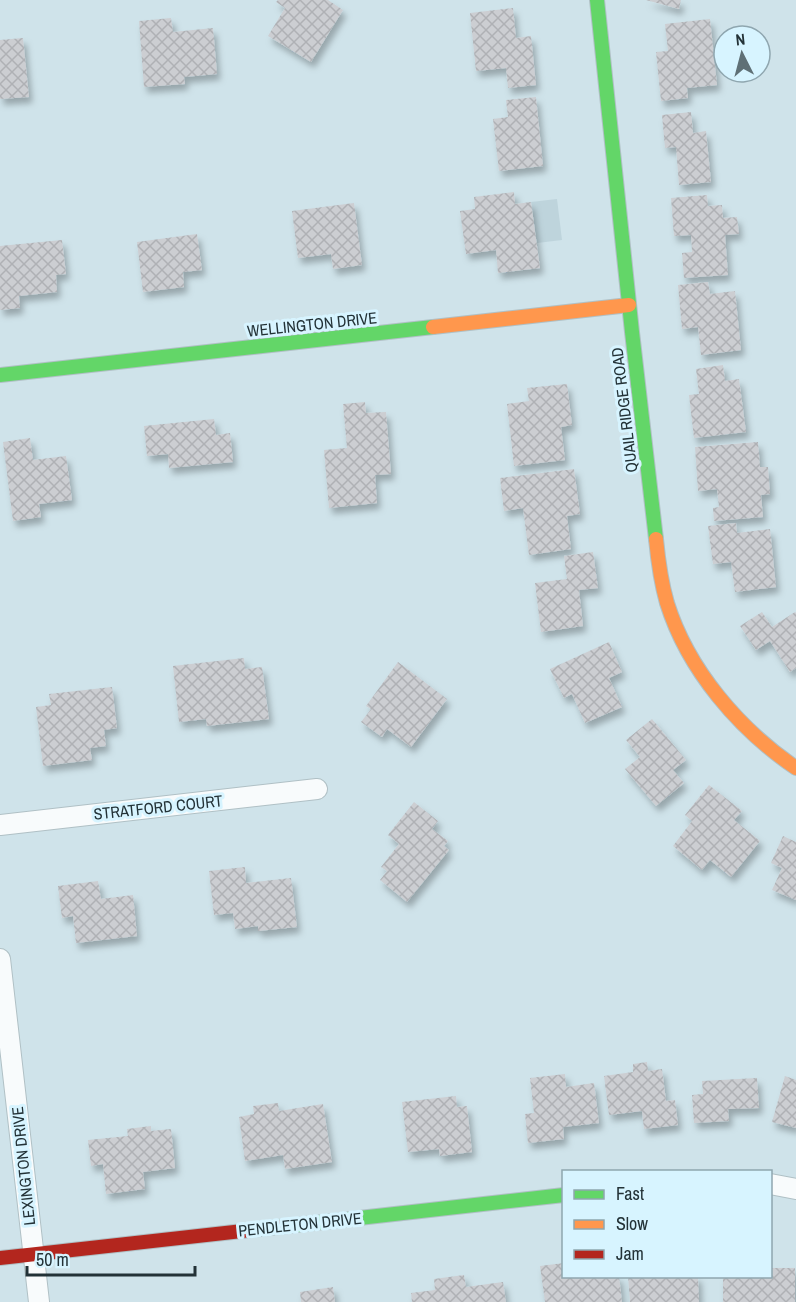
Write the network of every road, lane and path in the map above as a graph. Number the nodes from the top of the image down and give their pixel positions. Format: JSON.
{"nodes":[{"id":1,"x":597,"y":0,"type":"edge"},
{"id":2,"x":628,"y":305,"type":"junction"},
{"id":3,"x":0,"y":375,"type":"edge"},
{"id":4,"x":796,"y":768,"type":"edge"},
{"id":5,"x":316,"y":789,"type":"dead end"},
{"id":6,"x":0,"y":825,"type":"edge"},
{"id":7,"x":0,"y":959,"type":"edge"},
{"id":8,"x":772,"y":1184,"type":"edge"},
{"id":9,"x":796,"y":1189,"type":"edge"},
{"id":10,"x":562,"y":1195,"type":"edge"},
{"id":11,"x":33,"y":1254,"type":"junction"},
{"id":12,"x":0,"y":1258,"type":"edge"},
{"id":13,"x":39,"y":1302,"type":"edge"}],
"edges":[{"from":1,"to":2,"type":"street","name":"QUAIL RIDGE ROAD"},
{"from":2,"to":3,"type":"street","name":"WELLINGTON DRIVE"},
{"from":2,"to":4,"type":"street","name":"QUAIL RIDGE ROAD"},
{"from":5,"to":6,"type":"street","name":"STRATFORD COURT"},
{"from":7,"to":11,"type":"street","name":"LEXINGTON DRIVE"},
{"from":8,"to":9,"type":"street"},
{"from":10,"to":11,"type":"street","name":"PENDLETON DRIVE"},
{"from":11,"to":12,"type":"street","name":"PENDLETON DRIVE"},
{"from":11,"to":13,"type":"street","name":"LEXINGTON DRIVE"}]}
